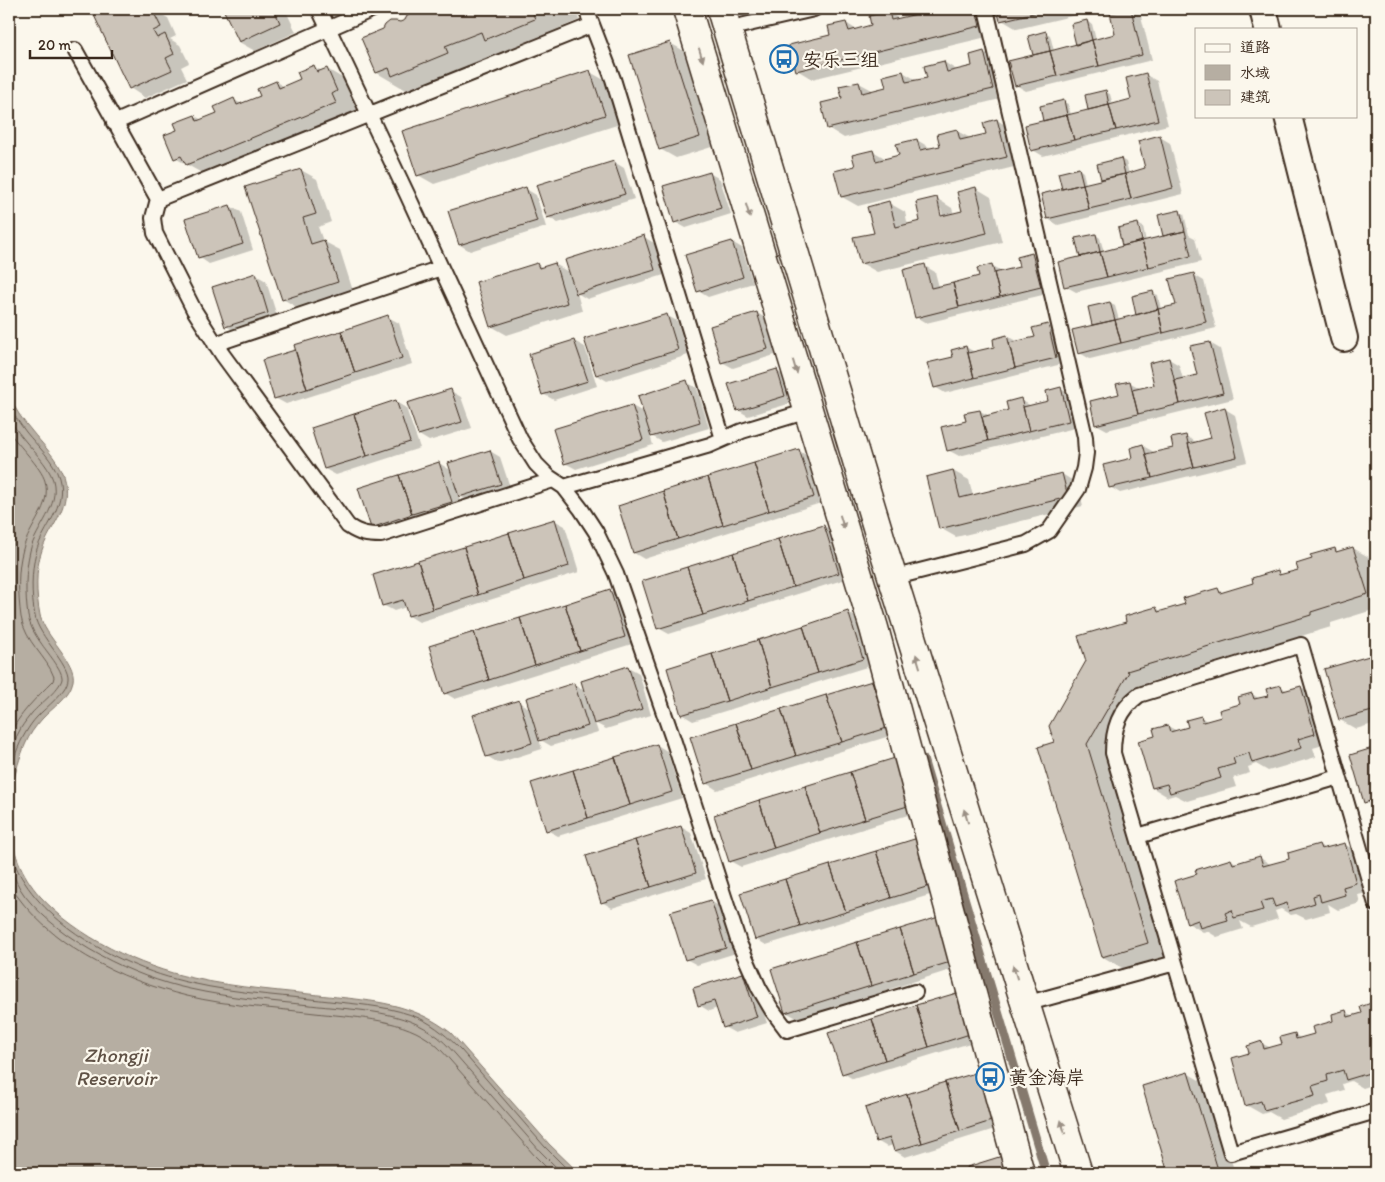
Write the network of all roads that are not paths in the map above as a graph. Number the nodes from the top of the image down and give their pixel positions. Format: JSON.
{"nodes":[{"id":1,"x":319,"y":9,"type":"edge"},
{"id":2,"x":373,"y":9,"type":"edge"},
{"id":3,"x":586,"y":9,"type":"edge"},
{"id":4,"x":687,"y":9,"type":"edge"},
{"id":5,"x":814,"y":9,"type":"edge"},
{"id":6,"x":986,"y":9,"type":"edge"},
{"id":7,"x":1263,"y":9,"type":"edge"},
{"id":8,"x":724,"y":19,"type":"edge"},
{"id":9,"x":592,"y":25,"type":"junction"},
{"id":10,"x":328,"y":28,"type":"junction"},
{"id":11,"x":1268,"y":28,"type":"edge"},
{"id":12,"x":75,"y":50,"type":"dead end"},
{"id":13,"x":369,"y":115,"type":"junction"},
{"id":14,"x":1289,"y":118,"type":"edge"},
{"id":15,"x":114,"y":123,"type":"junction"},
{"id":16,"x":158,"y":199,"type":"junction"},
{"id":17,"x":441,"y":268,"type":"junction"},
{"id":18,"x":1344,"y":338,"type":"dead end"},
{"id":19,"x":215,"y":344,"type":"junction"},
{"id":20,"x":808,"y":411,"type":"junction"},
{"id":21,"x":723,"y":439,"type":"junction"},
{"id":22,"x":558,"y":484,"type":"junction"},
{"id":23,"x":892,"y":578,"type":"junction"},
{"id":24,"x":904,"y":616,"type":"junction"},
{"id":25,"x":874,"y":628,"type":"junction"},
{"id":26,"x":1339,"y":777,"type":"junction"},
{"id":27,"x":1138,"y":836,"type":"junction"},
{"id":28,"x":1376,"y":904,"type":"edge"},
{"id":29,"x":1175,"y":963,"type":"junction"},
{"id":30,"x":914,"y":992,"type":"dead end"},
{"id":31,"x":1025,"y":1004,"type":"junction"},
{"id":32,"x":1376,"y":1111,"type":"edge"},
{"id":33,"x":1020,"y":1173,"type":"edge"},
{"id":34,"x":1078,"y":1173,"type":"edge"}],
"edges":[{"from":1,"to":10,"type":"lane"},
{"from":2,"to":10,"type":"lane"},
{"from":3,"to":9,"type":"lane"},
{"from":4,"to":20,"type":"street","one_way":true},
{"from":5,"to":8,"type":"lane"},
{"from":6,"to":23,"type":"lane"},
{"from":7,"to":11,"type":"street"},
{"from":8,"to":23,"type":"street"},
{"from":9,"to":13,"type":"lane"},
{"from":9,"to":21,"type":"lane"},
{"from":10,"to":13,"type":"lane"},
{"from":10,"to":15,"type":"lane"},
{"from":12,"to":15,"type":"lane"},
{"from":13,"to":16,"type":"lane"},
{"from":13,"to":17,"type":"lane"},
{"from":14,"to":18,"type":"street"},
{"from":15,"to":16,"type":"lane"},
{"from":16,"to":19,"type":"lane"},
{"from":17,"to":19,"type":"lane"},
{"from":17,"to":22,"type":"lane"},
{"from":19,"to":22,"type":"lane"},
{"from":20,"to":21,"type":"lane"},
{"from":20,"to":25,"type":"street","one_way":true},
{"from":21,"to":22,"type":"lane"},
{"from":22,"to":30,"type":"lane"},
{"from":23,"to":24,"type":"street"},
{"from":24,"to":25,"type":"street"},
{"from":31,"to":24,"type":"street","one_way":true},
{"from":25,"to":33,"type":"street"},
{"from":26,"to":27,"type":"lane"},
{"from":26,"to":27,"type":"lane"},
{"from":26,"to":28,"type":"lane"},
{"from":27,"to":29,"type":"lane"},
{"from":29,"to":31,"type":"lane"},
{"from":29,"to":32,"type":"lane"},
{"from":34,"to":31,"type":"street","one_way":true}]}
